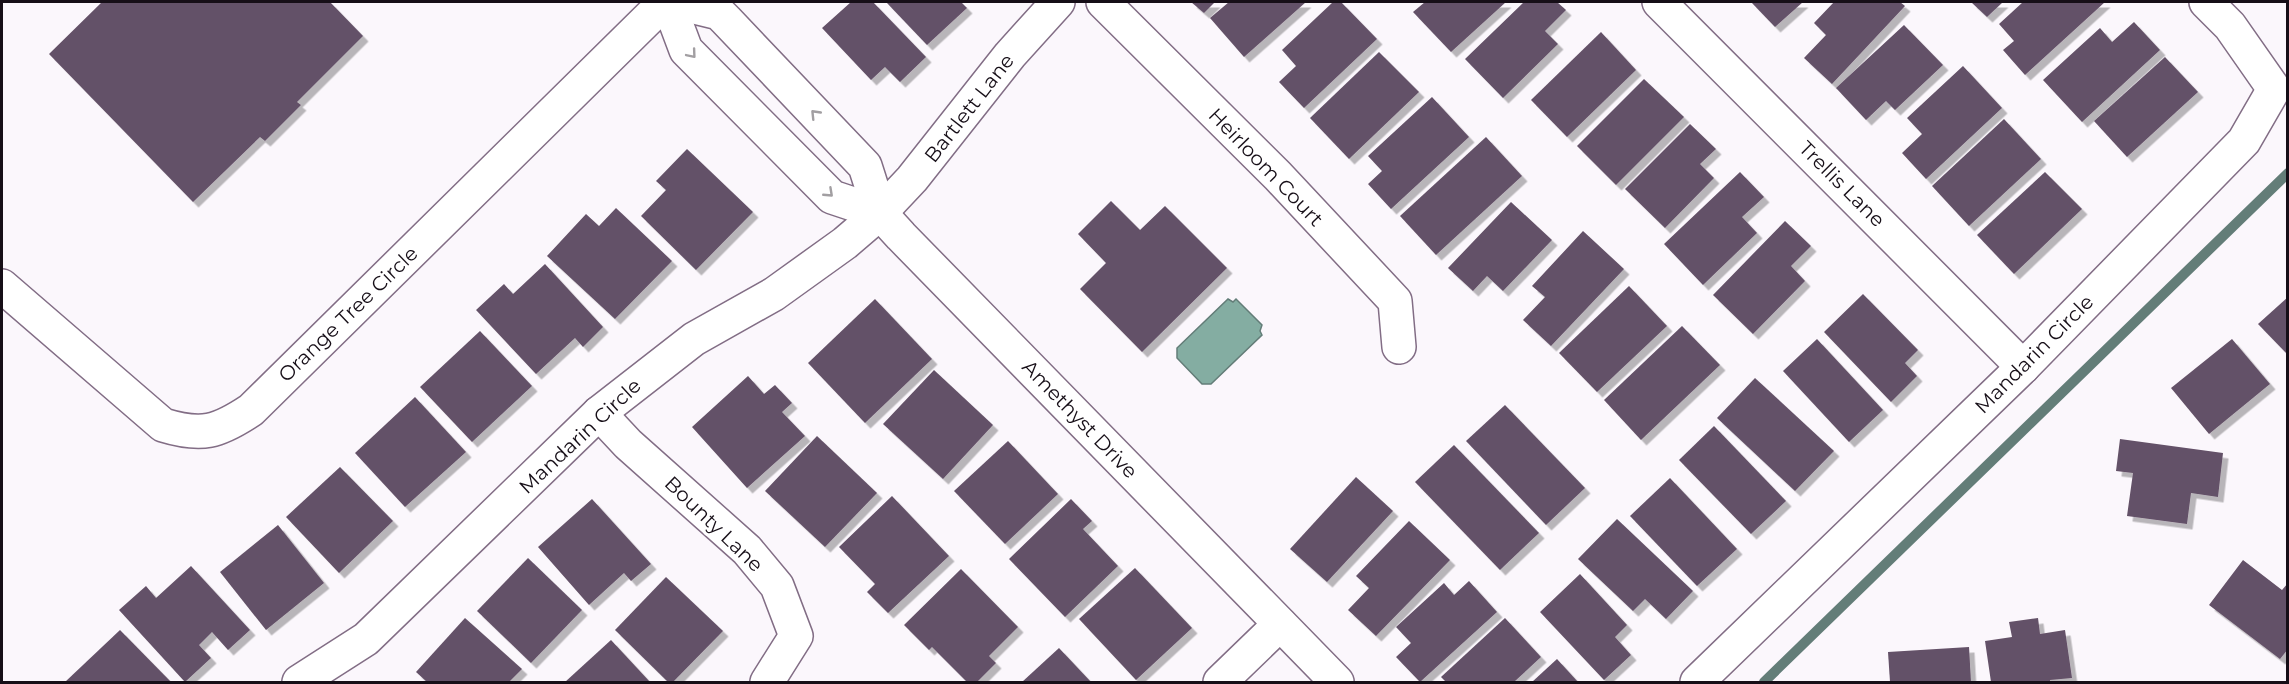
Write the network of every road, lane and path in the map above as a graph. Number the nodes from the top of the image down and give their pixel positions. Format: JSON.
{"nodes":[{"id":1,"x":666,"y":2,"type":"edge"},
{"id":2,"x":674,"y":2,"type":"edge"},
{"id":3,"x":1058,"y":2,"type":"edge"},
{"id":4,"x":1103,"y":2,"type":"edge"},
{"id":5,"x":1659,"y":2,"type":"edge"},
{"id":6,"x":2206,"y":2,"type":"edge"},
{"id":7,"x":880,"y":213,"type":"junction"},
{"id":8,"x":2,"y":286,"type":"edge"},
{"id":9,"x":1399,"y":347,"type":"dead end"},
{"id":10,"x":2023,"y":367,"type":"junction"},
{"id":11,"x":598,"y":413,"type":"junction"},
{"id":12,"x":1280,"y":624,"type":"junction"},
{"id":13,"x":299,"y":682,"type":"edge"},
{"id":14,"x":767,"y":682,"type":"edge"},
{"id":15,"x":1220,"y":682,"type":"edge"},
{"id":16,"x":1337,"y":682,"type":"edge"},
{"id":17,"x":1697,"y":682,"type":"edge"}],
"edges":[{"from":1,"to":7,"type":"street","name":"Amethyst Drive","one_way":true},
{"from":1,"to":8,"type":"street","name":"Orange Tree Circle"},
{"from":7,"to":2,"type":"street","name":"Amethyst Drive","one_way":true},
{"from":3,"to":7,"type":"street","name":"Bartlett Lane"},
{"from":4,"to":9,"type":"street","name":"Heirloom Court"},
{"from":5,"to":10,"type":"street","name":"Trellis Lane"},
{"from":6,"to":10,"type":"street","name":"Mandarin Circle"},
{"from":7,"to":11,"type":"street","name":"Mandarin Circle"},
{"from":7,"to":12,"type":"street","name":"Amethyst Drive"},
{"from":10,"to":17,"type":"street","name":"Mandarin Circle"},
{"from":11,"to":13,"type":"street","name":"Mandarin Circle"},
{"from":11,"to":14,"type":"street","name":"Bounty Lane"},
{"from":12,"to":15,"type":"street"},
{"from":12,"to":16,"type":"street"}]}
